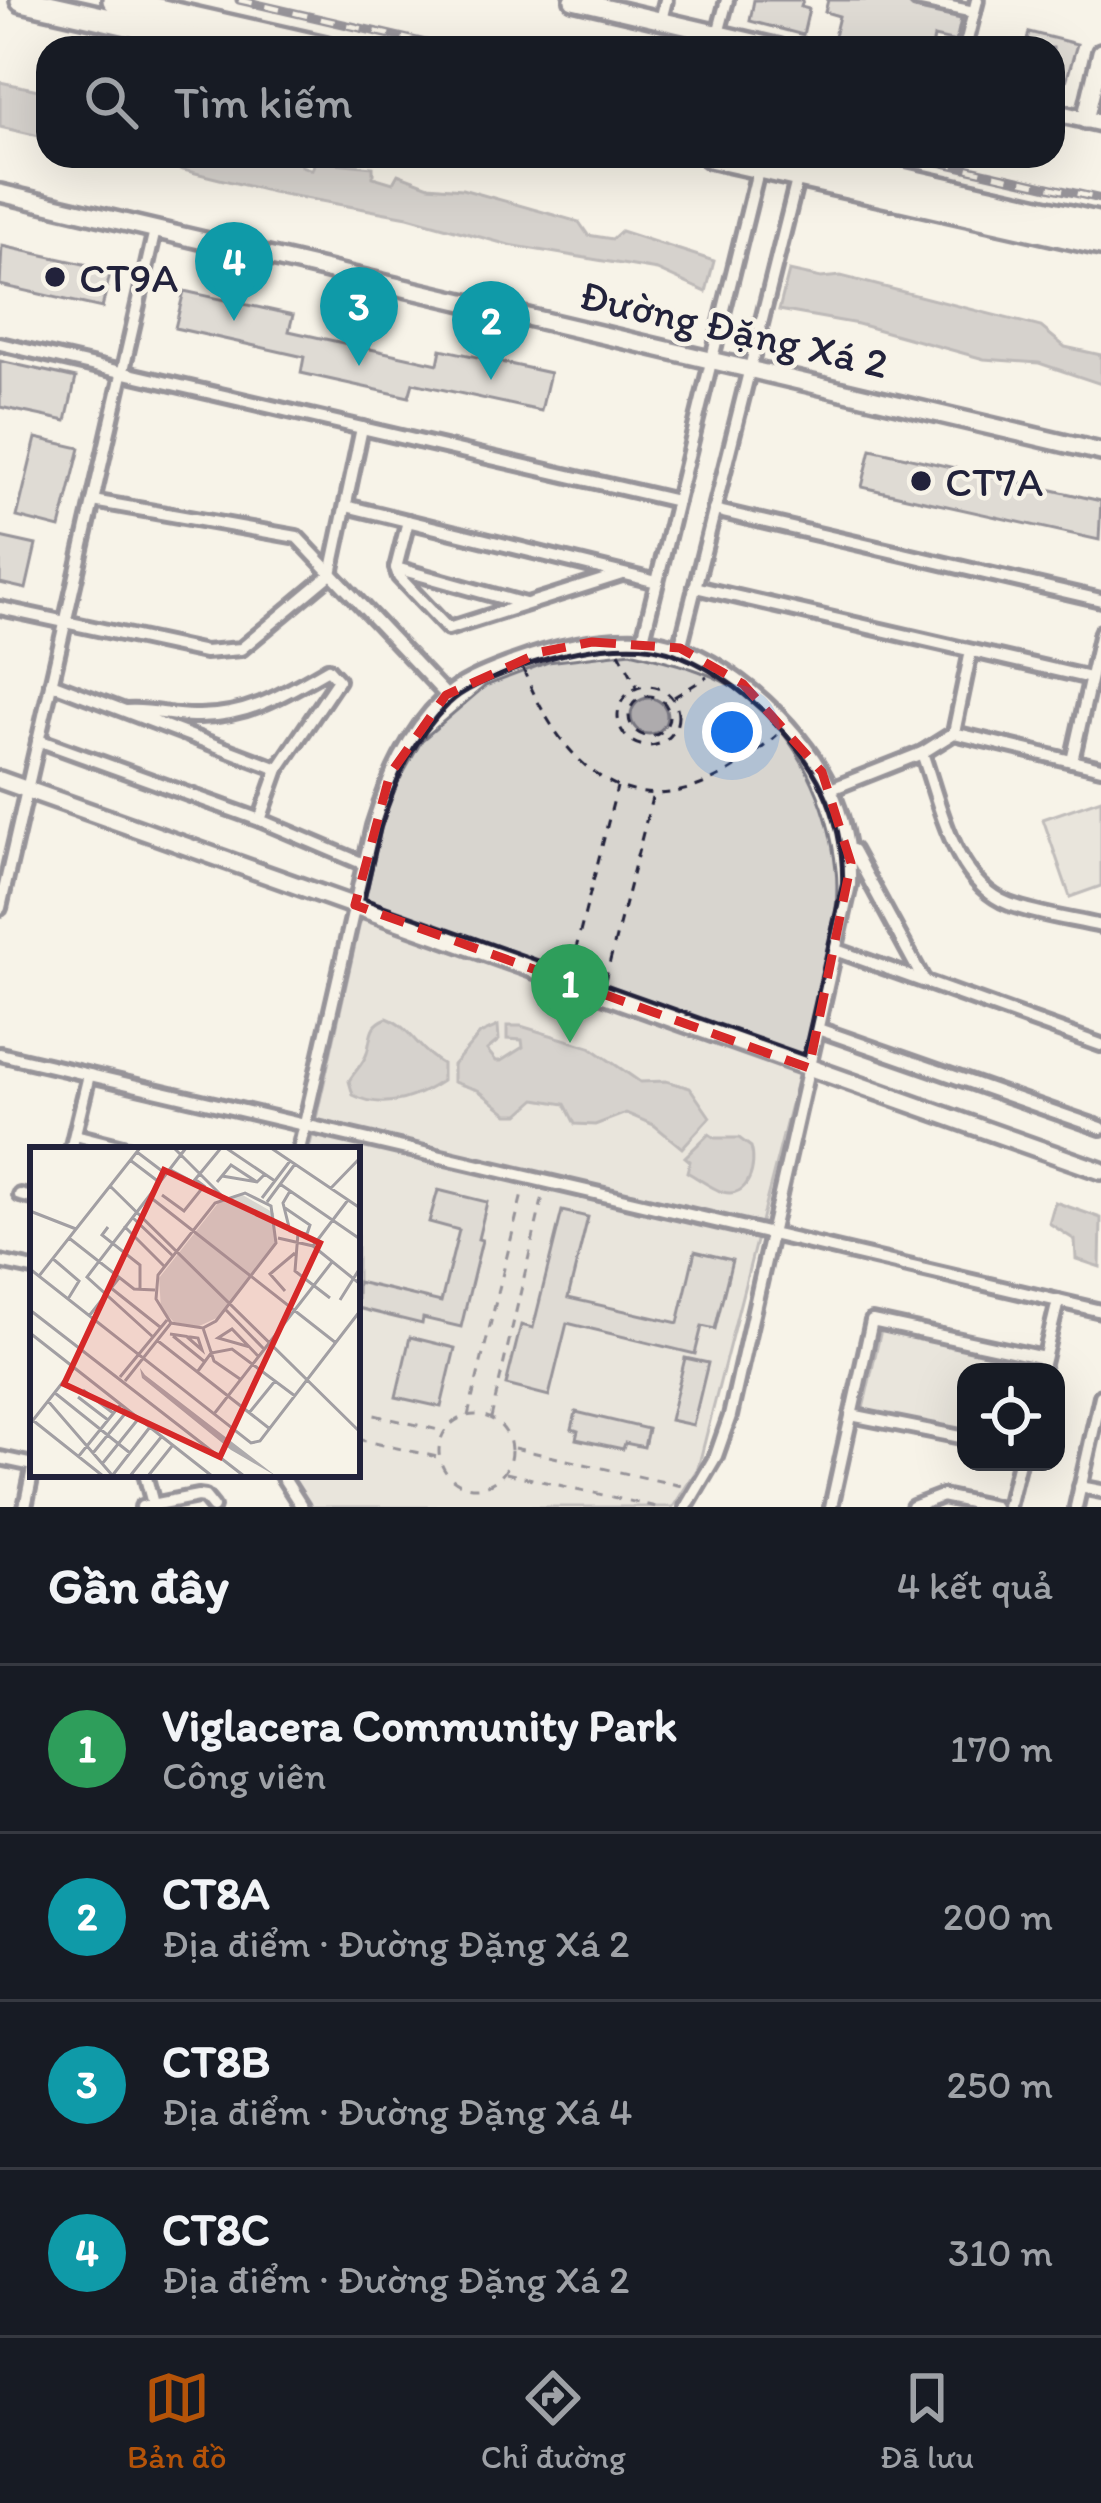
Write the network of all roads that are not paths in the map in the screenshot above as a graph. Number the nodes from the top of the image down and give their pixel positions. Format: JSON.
{"nodes":[{"id":1,"x":22,"y":0,"type":"edge"},
{"id":2,"x":114,"y":0,"type":"edge"},
{"id":3,"x":576,"y":0,"type":"edge"},
{"id":4,"x":666,"y":0,"type":"edge"},
{"id":5,"x":727,"y":0,"type":"edge"},
{"id":6,"x":916,"y":0,"type":"edge"},
{"id":7,"x":976,"y":6,"type":"edge"},
{"id":8,"x":661,"y":20,"type":"junction"},
{"id":9,"x":718,"y":34,"type":"junction"},
{"id":10,"x":181,"y":36,"type":"edge"},
{"id":11,"x":272,"y":36,"type":"edge"},
{"id":12,"x":727,"y":36,"type":"edge"},
{"id":13,"x":968,"y":36,"type":"edge"},
{"id":14,"x":1101,"y":52,"type":"edge"},
{"id":15,"x":1093,"y":121,"type":"edge"},
{"id":16,"x":759,"y":168,"type":"edge"},
{"id":17,"x":799,"y":168,"type":"edge"},
{"id":18,"x":819,"y":168,"type":"edge"},
{"id":19,"x":825,"y":168,"type":"edge"},
{"id":20,"x":0,"y":194,"type":"edge"},
{"id":21,"x":1101,"y":224,"type":"edge"},
{"id":22,"x":155,"y":230,"type":"junction"},
{"id":23,"x":1101,"y":244,"type":"edge"},
{"id":24,"x":0,"y":344,"type":"edge"},
{"id":25,"x":712,"y":361,"type":"junction"},
{"id":26,"x":749,"y":370,"type":"junction"},
{"id":27,"x":122,"y":372,"type":"junction"},
{"id":28,"x":362,"y":428,"type":"junction"},
{"id":29,"x":1101,"y":452,"type":"edge"},
{"id":30,"x":93,"y":501,"type":"junction"},
{"id":31,"x":677,"y":501,"type":"junction"},
{"id":32,"x":346,"y":506,"type":"junction"},
{"id":33,"x":714,"y":510,"type":"junction"},
{"id":34,"x":408,"y":521,"type":"junction"},
{"id":35,"x":397,"y":568,"type":"junction"},
{"id":36,"x":332,"y":574,"type":"junction"},
{"id":37,"x":622,"y":574,"type":"junction"},
{"id":38,"x":657,"y":582,"type":"junction"},
{"id":39,"x":695,"y":587,"type":"junction"},
{"id":40,"x":1101,"y":600,"type":"edge"},
{"id":41,"x":525,"y":604,"type":"junction"},
{"id":42,"x":0,"y":608,"type":"edge"},
{"id":43,"x":65,"y":622,"type":"junction"},
{"id":44,"x":1101,"y":632,"type":"edge"},
{"id":45,"x":643,"y":639,"type":"junction"},
{"id":46,"x":680,"y":648,"type":"junction"},
{"id":47,"x":971,"y":651,"type":"junction"},
{"id":48,"x":1090,"y":678,"type":"junction"},
{"id":49,"x":51,"y":683,"type":"junction"},
{"id":50,"x":446,"y":695,"type":"junction"},
{"id":51,"x":126,"y":711,"type":"junction"},
{"id":52,"x":954,"y":733,"type":"junction"},
{"id":53,"x":38,"y":740,"type":"junction"},
{"id":54,"x":922,"y":753,"type":"junction"},
{"id":55,"x":1072,"y":761,"type":"junction"},
{"id":56,"x":1101,"y":768,"type":"edge"},
{"id":57,"x":278,"y":769,"type":"junction"},
{"id":58,"x":0,"y":780,"type":"edge"},
{"id":59,"x":831,"y":789,"type":"junction"},
{"id":60,"x":27,"y":790,"type":"junction"},
{"id":61,"x":260,"y":820,"type":"junction"},
{"id":62,"x":846,"y":836,"type":"junction"},
{"id":63,"x":364,"y":864,"type":"junction"},
{"id":64,"x":355,"y":905,"type":"junction"},
{"id":65,"x":0,"y":908,"type":"edge"},
{"id":66,"x":1101,"y":926,"type":"edge"},
{"id":67,"x":836,"y":950,"type":"junction"},
{"id":68,"x":925,"y":982,"type":"junction"},
{"id":69,"x":818,"y":1029,"type":"junction"},
{"id":70,"x":1101,"y":1045,"type":"edge"},
{"id":71,"x":0,"y":1054,"type":"edge"},
{"id":72,"x":809,"y":1068,"type":"junction"},
{"id":73,"x":88,"y":1075,"type":"junction"},
{"id":74,"x":304,"y":1125,"type":"junction"},
{"id":75,"x":1101,"y":1128,"type":"edge"},
{"id":76,"x":75,"y":1135,"type":"junction"},
{"id":77,"x":72,"y":1147,"type":"edge"},
{"id":78,"x":122,"y":1147,"type":"edge"},
{"id":79,"x":300,"y":1147,"type":"edge"},
{"id":80,"x":1101,"y":1171,"type":"edge"},
{"id":81,"x":772,"y":1234,"type":"junction"},
{"id":82,"x":0,"y":1262,"type":"edge"},
{"id":83,"x":30,"y":1268,"type":"edge"},
{"id":84,"x":1058,"y":1300,"type":"junction"},
{"id":85,"x":1101,"y":1310,"type":"edge"},
{"id":86,"x":1044,"y":1358,"type":"junction"},
{"id":87,"x":1043,"y":1363,"type":"edge"},
{"id":88,"x":1101,"y":1396,"type":"edge"},
{"id":89,"x":851,"y":1415,"type":"junction"},
{"id":90,"x":1098,"y":1422,"type":"edge"},
{"id":91,"x":957,"y":1436,"type":"edge"},
{"id":92,"x":0,"y":1458,"type":"edge"},
{"id":93,"x":30,"y":1466,"type":"edge"},
{"id":94,"x":1017,"y":1471,"type":"edge"},
{"id":95,"x":31,"y":1477,"type":"edge"},
{"id":96,"x":283,"y":1477,"type":"edge"},
{"id":97,"x":1080,"y":1486,"type":"junction"},
{"id":98,"x":1101,"y":1491,"type":"edge"},
{"id":99,"x":147,"y":1506,"type":"edge"},
{"id":100,"x":25,"y":1507,"type":"edge"},
{"id":101,"x":213,"y":1507,"type":"edge"},
{"id":102,"x":302,"y":1507,"type":"edge"},
{"id":103,"x":686,"y":1507,"type":"edge"},
{"id":104,"x":831,"y":1507,"type":"edge"},
{"id":105,"x":913,"y":1507,"type":"edge"},
{"id":106,"x":994,"y":1507,"type":"edge"},
{"id":107,"x":1008,"y":1507,"type":"edge"},
{"id":108,"x":1076,"y":1507,"type":"edge"}],
"edges":[{"from":1,"to":10,"type":"highway"},
{"from":2,"to":11,"type":"highway"},
{"from":3,"to":8,"type":"street"},
{"from":4,"to":8,"type":"street"},
{"from":5,"to":9,"type":"street"},
{"from":6,"to":7,"type":"street"},
{"from":7,"to":13,"type":"street"},
{"from":8,"to":9,"type":"street"},
{"from":9,"to":12,"type":"street"},
{"from":14,"to":15,"type":"street"},
{"from":16,"to":25,"type":"street"},
{"from":17,"to":26,"type":"street"},
{"from":18,"to":23,"type":"highway"},
{"from":19,"to":21,"type":"highway"},
{"from":20,"to":22,"type":"street","name":"Đường Đặng Xá 2"},
{"from":22,"to":25,"type":"street","name":"Đường Đặng Xá 2"},
{"from":22,"to":27,"type":"street"},
{"from":24,"to":27,"type":"street"},
{"from":25,"to":26,"type":"street","name":"Đường Đặng Xá 2"},
{"from":25,"to":31,"type":"street"},
{"from":26,"to":29,"type":"street","name":"Đường Đặng Xá 2"},
{"from":26,"to":33,"type":"street"},
{"from":27,"to":28,"type":"street"},
{"from":27,"to":30,"type":"street"},
{"from":28,"to":31,"type":"street"},
{"from":28,"to":32,"type":"street"},
{"from":30,"to":36,"type":"street"},
{"from":30,"to":43,"type":"street"},
{"from":31,"to":38,"type":"street"},
{"from":32,"to":34,"type":"street"},
{"from":32,"to":36,"type":"street"},
{"from":33,"to":39,"type":"street"},
{"from":33,"to":40,"type":"street"},
{"from":34,"to":35,"type":"street"},
{"from":34,"to":37,"type":"street"},
{"from":35,"to":41,"type":"street"},
{"from":35,"to":41,"type":"street"},
{"from":36,"to":43,"type":"street"},
{"from":36,"to":50,"type":"street"},
{"from":37,"to":38,"type":"street"},
{"from":37,"to":41,"type":"street"},
{"from":38,"to":45,"type":"street"},
{"from":39,"to":46,"type":"street"},
{"from":39,"to":47,"type":"street"},
{"from":42,"to":43,"type":"street"},
{"from":43,"to":49,"type":"street"},
{"from":44,"to":48,"type":"street"},
{"from":45,"to":46,"type":"street"},
{"from":45,"to":50,"type":"street"},
{"from":46,"to":59,"type":"street"},
{"from":47,"to":48,"type":"street"},
{"from":47,"to":52,"type":"street"},
{"from":48,"to":55,"type":"street"},
{"from":49,"to":51,"type":"street"},
{"from":49,"to":53,"type":"street"},
{"from":50,"to":63,"type":"street"},
{"from":51,"to":57,"type":"street"},
{"from":51,"to":57,"type":"street"},
{"from":52,"to":54,"type":"street"},
{"from":52,"to":55,"type":"street"},
{"from":53,"to":60,"type":"street"},
{"from":53,"to":61,"type":"street"},
{"from":54,"to":59,"type":"street"},
{"from":54,"to":66,"type":"street"},
{"from":55,"to":56,"type":"street"},
{"from":57,"to":61,"type":"street"},
{"from":58,"to":60,"type":"street"},
{"from":59,"to":62,"type":"street"},
{"from":60,"to":64,"type":"street"},
{"from":60,"to":65,"type":"street"},
{"from":61,"to":63,"type":"street"},
{"from":62,"to":67,"type":"street"},
{"from":62,"to":68,"type":"street"},
{"from":63,"to":64,"type":"street"},
{"from":64,"to":72,"type":"street"},
{"from":64,"to":74,"type":"street"},
{"from":67,"to":68,"type":"street"},
{"from":67,"to":69,"type":"street"},
{"from":68,"to":70,"type":"street"},
{"from":69,"to":72,"type":"street"},
{"from":69,"to":75,"type":"street"},
{"from":71,"to":73,"type":"street"},
{"from":72,"to":80,"type":"street"},
{"from":72,"to":81,"type":"street"},
{"from":73,"to":74,"type":"street"},
{"from":73,"to":76,"type":"street"},
{"from":74,"to":79,"type":"street"},
{"from":74,"to":81,"type":"street"},
{"from":76,"to":77,"type":"street"},
{"from":76,"to":78,"type":"street"},
{"from":81,"to":84,"type":"street"},
{"from":81,"to":103,"type":"street"},
{"from":82,"to":83,"type":"street"},
{"from":84,"to":85,"type":"street"},
{"from":84,"to":86,"type":"street"},
{"from":86,"to":87,"type":"street"},
{"from":86,"to":89,"type":"street"},
{"from":88,"to":90,"type":"street"},
{"from":89,"to":91,"type":"street"},
{"from":89,"to":104,"type":"street"},
{"from":90,"to":97,"type":"street"},
{"from":92,"to":93,"type":"street"},
{"from":94,"to":107,"type":"street"},
{"from":95,"to":100,"type":"street"},
{"from":96,"to":102,"type":"street"},
{"from":97,"to":98,"type":"street"},
{"from":97,"to":108,"type":"street"},
{"from":99,"to":101,"type":"street"},
{"from":105,"to":106,"type":"street"}]}
